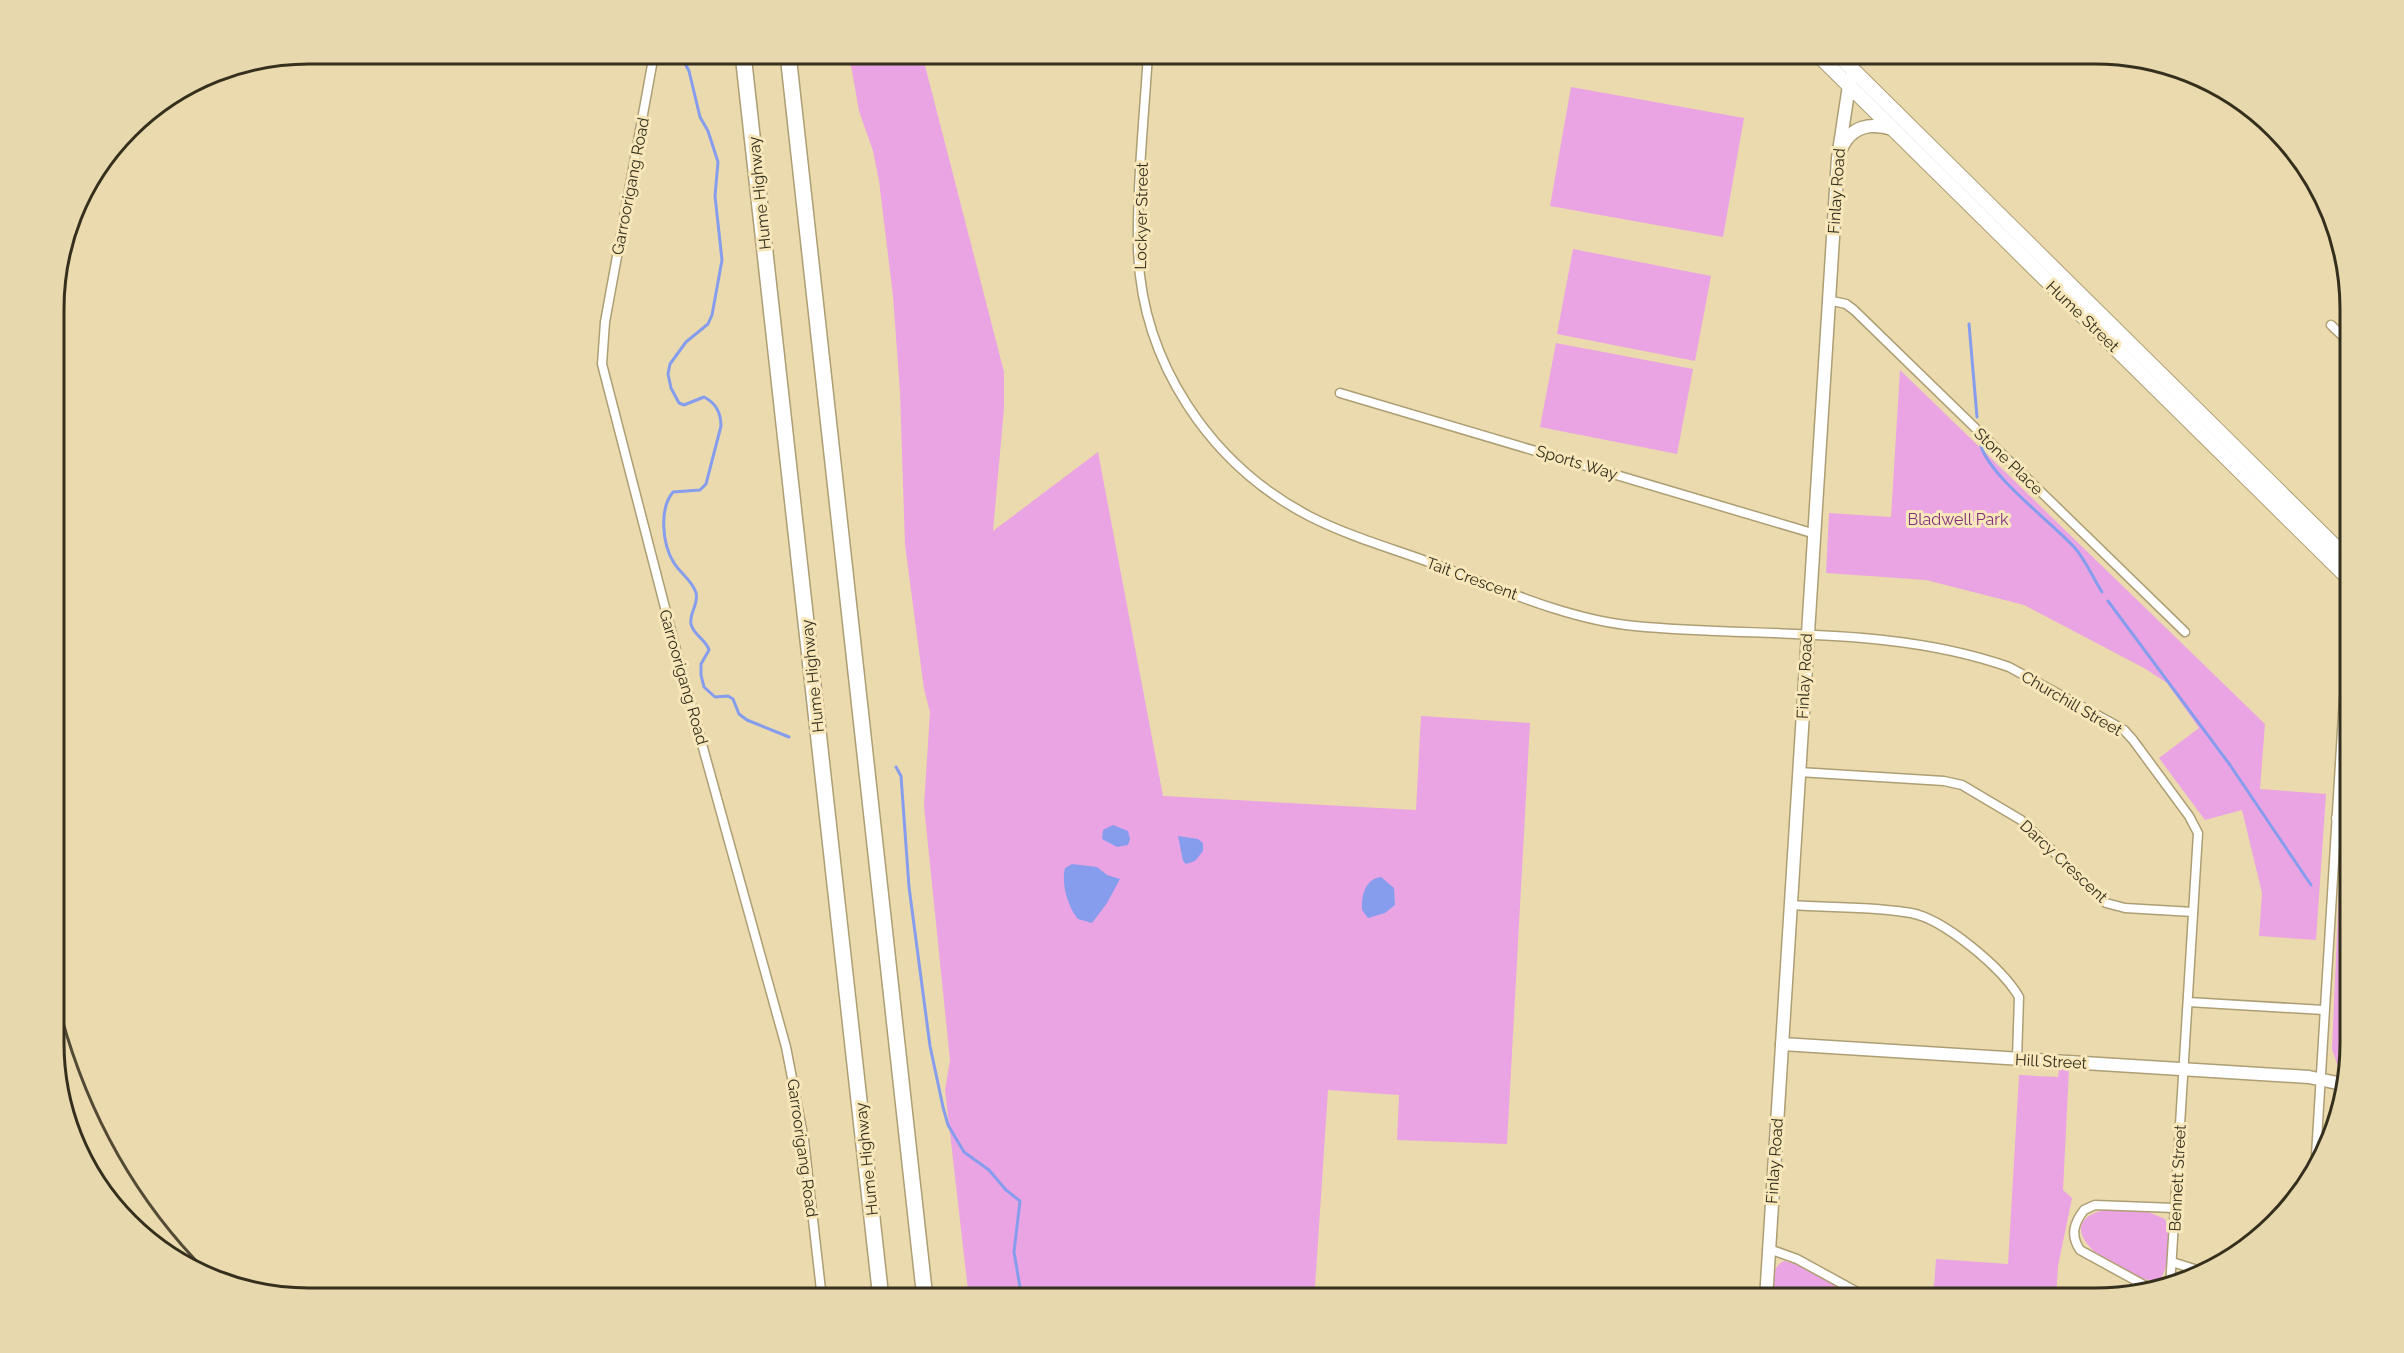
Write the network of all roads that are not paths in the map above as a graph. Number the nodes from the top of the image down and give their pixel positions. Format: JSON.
{"nodes":[{"id":1,"x":652,"y":64,"type":"edge"},
{"id":2,"x":744,"y":64,"type":"edge"},
{"id":3,"x":789,"y":64,"type":"edge"},
{"id":4,"x":1147,"y":64,"type":"edge"},
{"id":5,"x":1827,"y":64,"type":"edge"},
{"id":6,"x":1847,"y":64,"type":"edge"},
{"id":7,"x":1853,"y":64,"type":"edge"},
{"id":8,"x":1852,"y":69,"type":"junction"},
{"id":9,"x":1849,"y":85,"type":"junction"},
{"id":10,"x":1894,"y":129,"type":"junction"},
{"id":11,"x":1838,"y":158,"type":"junction"},
{"id":12,"x":1828,"y":300,"type":"junction"},
{"id":13,"x":2331,"y":325,"type":"dead end"},
{"id":14,"x":2340,"y":334,"type":"edge"},
{"id":15,"x":1340,"y":393,"type":"dead end"},
{"id":16,"x":1186,"y":405,"type":"joint"},
{"id":17,"x":1812,"y":533,"type":"junction"},
{"id":18,"x":2340,"y":560,"type":"edge"},
{"id":19,"x":2340,"y":560,"type":"edge"},
{"id":20,"x":2185,"y":632,"type":"dead end"},
{"id":21,"x":1806,"y":636,"type":"junction"},
{"id":22,"x":2340,"y":761,"type":"edge"},
{"id":23,"x":1799,"y":772,"type":"junction"},
{"id":24,"x":2336,"y":818,"type":"junction"},
{"id":25,"x":2340,"y":818,"type":"edge"},
{"id":26,"x":1791,"y":905,"type":"junction"},
{"id":27,"x":2193,"y":912,"type":"junction"},
{"id":28,"x":2188,"y":1002,"type":"junction"},
{"id":29,"x":2324,"y":1010,"type":"junction"},
{"id":30,"x":1782,"y":1044,"type":"junction"},
{"id":31,"x":2017,"y":1059,"type":"junction"},
{"id":32,"x":2183,"y":1069,"type":"junction"},
{"id":33,"x":2320,"y":1078,"type":"junction"},
{"id":34,"x":2336,"y":1082,"type":"edge"},
{"id":35,"x":2316,"y":1147,"type":"edge"},
{"id":36,"x":2175,"y":1208,"type":"junction"},
{"id":37,"x":1768,"y":1249,"type":"junction"},
{"id":38,"x":2172,"y":1262,"type":"junction"},
{"id":39,"x":2192,"y":1268,"type":"edge"},
{"id":40,"x":2171,"y":1277,"type":"edge"},
{"id":41,"x":2142,"y":1284,"type":"edge"},
{"id":42,"x":821,"y":1288,"type":"edge"},
{"id":43,"x":880,"y":1288,"type":"edge"},
{"id":44,"x":924,"y":1288,"type":"edge"},
{"id":45,"x":1766,"y":1288,"type":"edge"},
{"id":46,"x":1850,"y":1288,"type":"edge"}],
"edges":[{"from":1,"to":42,"type":"street","name":"Garroorigang Road"},
{"from":2,"to":43,"type":"highway","name":"Hume Highway"},
{"from":3,"to":44,"type":"highway"},
{"from":4,"to":16,"type":"street","name":"Lockyer Street"},
{"from":5,"to":9,"type":"main road","name":"Hume Street"},
{"from":6,"to":8,"type":"main road","name":"Hume Street"},
{"from":7,"to":8,"type":"street","name":"Finlay Road"},
{"from":8,"to":9,"type":"street","name":"Finlay Road"},
{"from":8,"to":18,"type":"main road","name":"Hume Street"},
{"from":9,"to":10,"type":"main road","name":"Hume Street"},
{"from":9,"to":11,"type":"street","name":"Finlay Road"},
{"from":10,"to":11,"type":"street"},
{"from":10,"to":19,"type":"main road","name":"Hume Street"},
{"from":11,"to":12,"type":"street","name":"Finlay Road"},
{"from":12,"to":17,"type":"street","name":"Finlay Road"},
{"from":12,"to":20,"type":"street","name":"Stone Place"},
{"from":13,"to":14,"type":"street"},
{"from":15,"to":17,"type":"street","name":"Sports Way"},
{"from":16,"to":21,"type":"street","name":"Tait Crescent"},
{"from":17,"to":21,"type":"street","name":"Finlay Road"},
{"from":21,"to":23,"type":"street","name":"Finlay Road"},
{"from":21,"to":27,"type":"street","name":"Churchill Street"},
{"from":22,"to":24,"type":"street"},
{"from":23,"to":26,"type":"street","name":"Finlay Road"},
{"from":23,"to":27,"type":"street","name":"Darcy Crescent"},
{"from":24,"to":25,"type":"street"},
{"from":24,"to":29,"type":"street"},
{"from":26,"to":30,"type":"street","name":"Finlay Road"},
{"from":26,"to":31,"type":"street"},
{"from":27,"to":28,"type":"street","name":"Churchill Street"},
{"from":28,"to":29,"type":"street"},
{"from":28,"to":32,"type":"street","name":"Churchill Street"},
{"from":29,"to":33,"type":"street"},
{"from":30,"to":31,"type":"street","name":"Hill Street"},
{"from":30,"to":37,"type":"street","name":"Finlay Road"},
{"from":31,"to":32,"type":"street","name":"Hill Street"},
{"from":32,"to":33,"type":"street","name":"Hill Street"},
{"from":32,"to":36,"type":"street","name":"Bennett Street"},
{"from":33,"to":34,"type":"street","name":"Hill Street"},
{"from":33,"to":35,"type":"street"},
{"from":36,"to":38,"type":"street","name":"Bennett Street"},
{"from":36,"to":41,"type":"street"},
{"from":37,"to":45,"type":"street","name":"Finlay Road"},
{"from":37,"to":46,"type":"street"},
{"from":38,"to":39,"type":"street"},
{"from":38,"to":40,"type":"street","name":"Bennett Street"}]}
